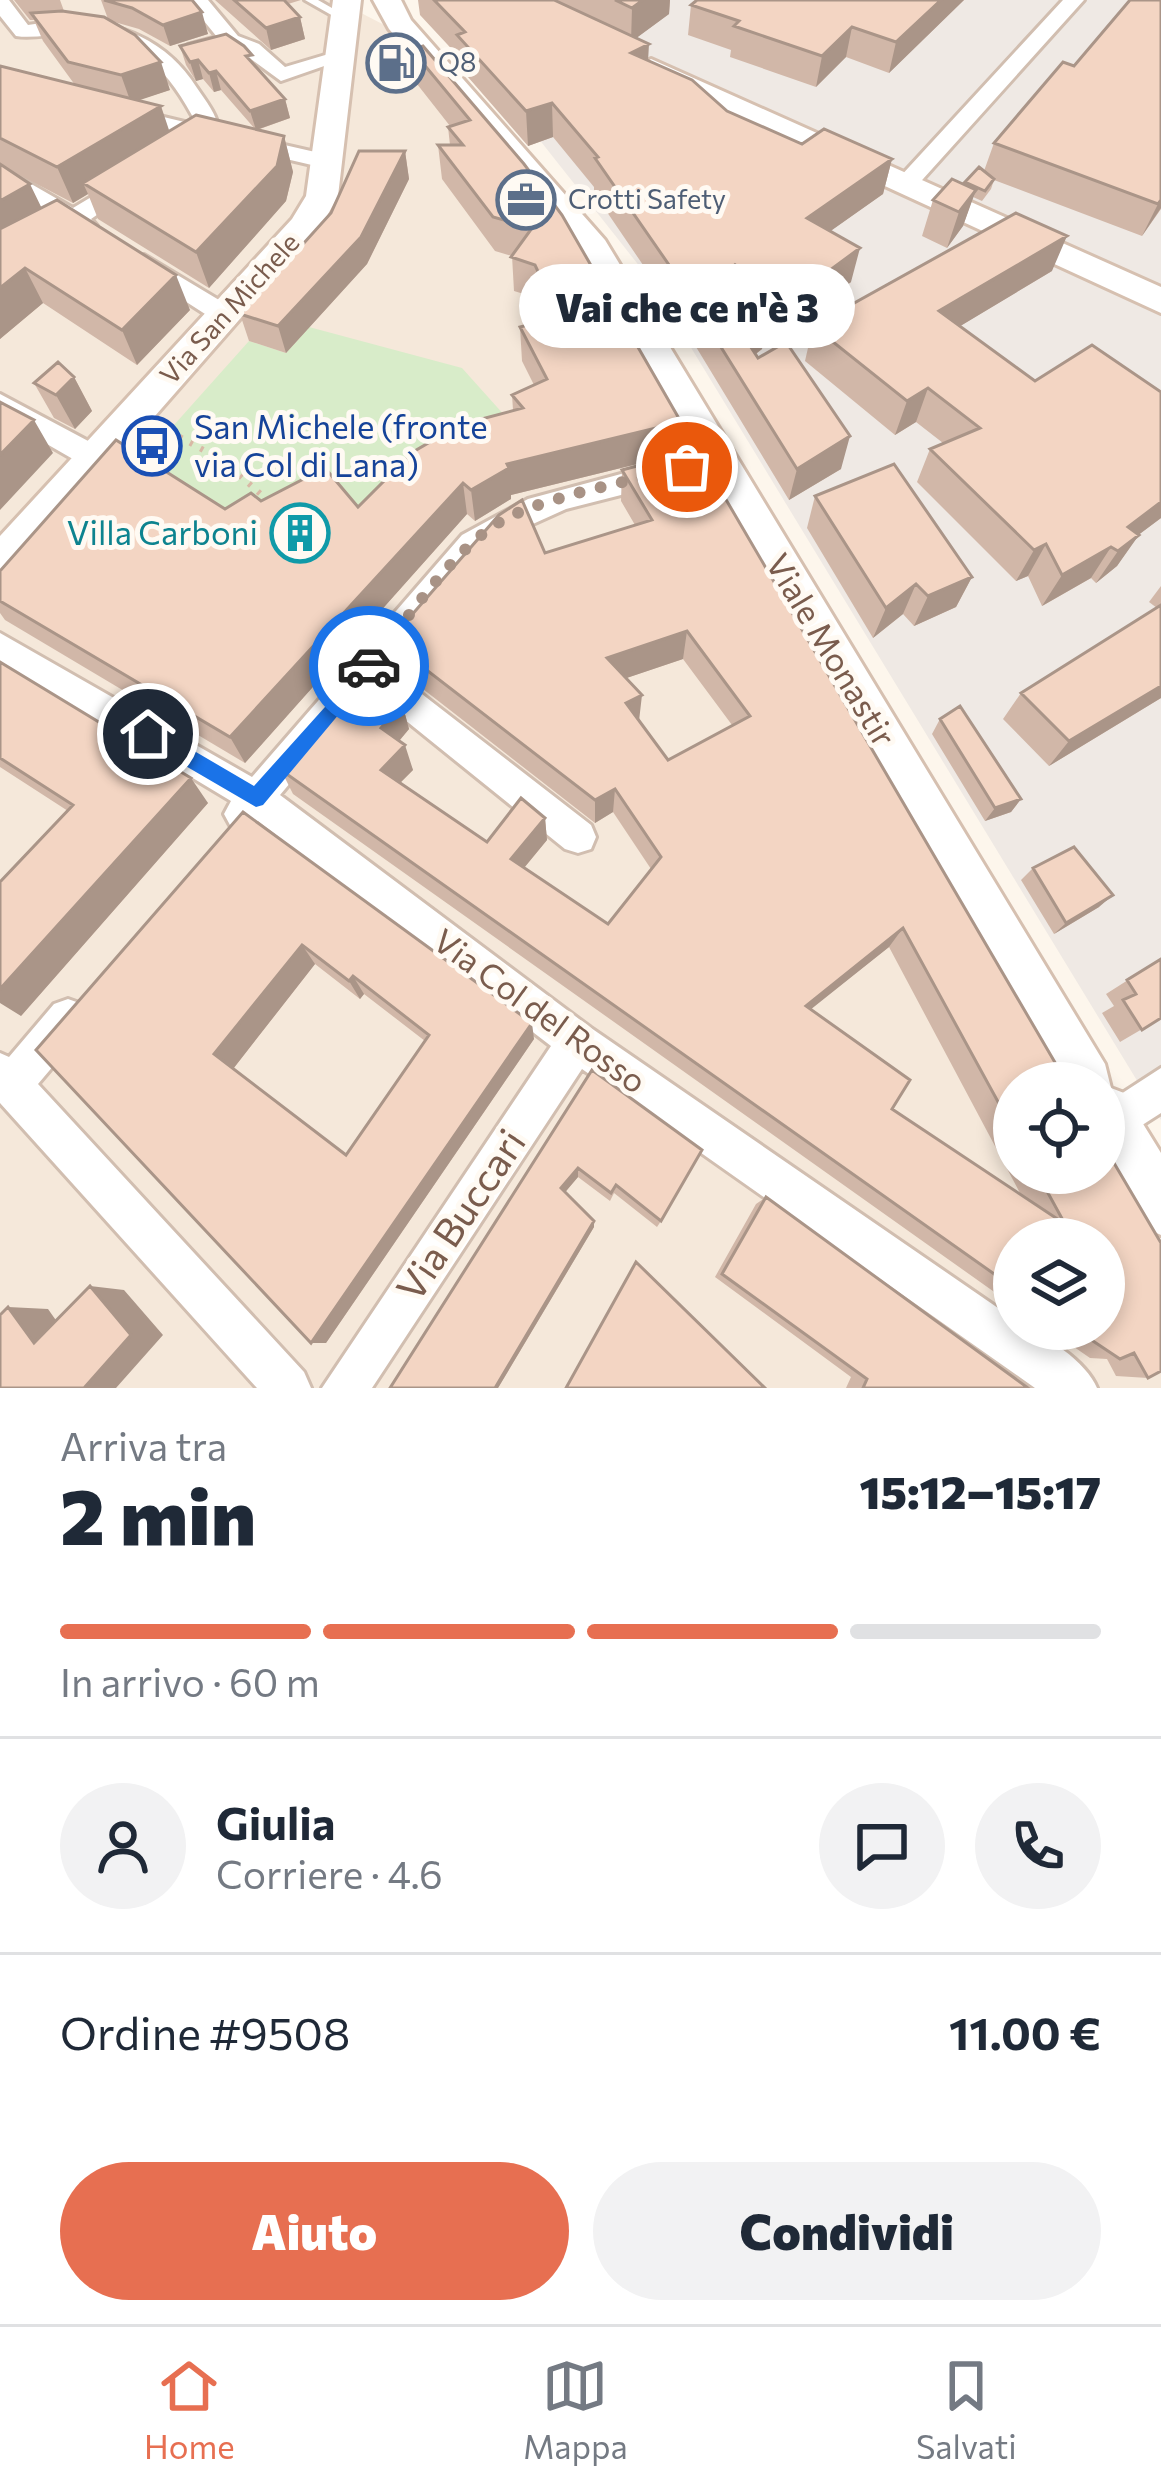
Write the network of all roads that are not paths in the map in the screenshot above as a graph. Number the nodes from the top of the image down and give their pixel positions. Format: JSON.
{"nodes":[{"id":1,"x":196,"y":0,"type":"edge"},
{"id":2,"x":310,"y":0,"type":"edge"},
{"id":3,"x":1074,"y":0,"type":"edge"},
{"id":4,"x":0,"y":2,"type":"edge"},
{"id":5,"x":399,"y":20,"type":"edge"},
{"id":6,"x":345,"y":27,"type":"edge"},
{"id":7,"x":229,"y":38,"type":"junction"},
{"id":8,"x":621,"y":54,"type":"edge"},
{"id":9,"x":165,"y":60,"type":"junction"},
{"id":10,"x":110,"y":111,"type":"edge"},
{"id":11,"x":208,"y":135,"type":"junction"},
{"id":12,"x":328,"y":162,"type":"junction"},
{"id":13,"x":0,"y":173,"type":"edge"},
{"id":14,"x":906,"y":184,"type":"junction"},
{"id":15,"x":74,"y":219,"type":"junction"},
{"id":16,"x":0,"y":264,"type":"edge"},
{"id":17,"x":1161,"y":301,"type":"edge"},
{"id":18,"x":225,"y":315,"type":"junction"},
{"id":19,"x":0,"y":404,"type":"edge"},
{"id":20,"x":95,"y":458,"type":"junction"},
{"id":21,"x":718,"y":459,"type":"junction"},
{"id":22,"x":0,"y":564,"type":"edge"},
{"id":23,"x":0,"y":646,"type":"edge"},
{"id":24,"x":366,"y":669,"type":"junction"},
{"id":25,"x":256,"y":798,"type":"junction"},
{"id":26,"x":578,"y":837,"type":"dead end"},
{"id":27,"x":218,"y":843,"type":"edge"},
{"id":28,"x":98,"y":983,"type":"edge"},
{"id":29,"x":577,"y":1042,"type":"junction"},
{"id":30,"x":1073,"y":1062,"type":"edge"},
{"id":31,"x":5,"y":1079,"type":"edge"},
{"id":32,"x":1161,"y":1088,"type":"edge"},
{"id":33,"x":1125,"y":1099,"type":"edge"},
{"id":34,"x":1125,"y":1148,"type":"edge"},
{"id":35,"x":1161,"y":1206,"type":"edge"},
{"id":36,"x":289,"y":1388,"type":"edge"},
{"id":37,"x":345,"y":1388,"type":"edge"},
{"id":38,"x":1074,"y":1388,"type":"edge"}],
"edges":[{"from":1,"to":7,"type":"street"},
{"from":2,"to":6,"type":"lane"},
{"from":3,"to":14,"type":"street"},
{"from":4,"to":9,"type":"street"},
{"from":5,"to":6,"type":"main road"},
{"from":5,"to":21,"type":"main road","name":"Viale Monastir"},
{"from":6,"to":7,"type":"street"},
{"from":6,"to":12,"type":"main road","name":"Via San Michele"},
{"from":7,"to":9,"type":"street"},
{"from":8,"to":14,"type":"main road"},
{"from":9,"to":11,"type":"street"},
{"from":10,"to":11,"type":"street"},
{"from":11,"to":12,"type":"street"},
{"from":11,"to":15,"type":"street"},
{"from":12,"to":18,"type":"main road","name":"Via San Michele"},
{"from":13,"to":15,"type":"street"},
{"from":14,"to":17,"type":"main road"},
{"from":15,"to":16,"type":"street"},
{"from":15,"to":18,"type":"street"},
{"from":18,"to":20,"type":"main road","name":"Via San Michele"},
{"from":19,"to":20,"type":"street"},
{"from":20,"to":22,"type":"main road","name":"Via San Michele"},
{"from":21,"to":24,"type":"street"},
{"from":21,"to":30,"type":"main road","name":"Viale Monastir"},
{"from":23,"to":25,"type":"street","name":"Via Col del Rosso"},
{"from":24,"to":25,"type":"street"},
{"from":24,"to":26,"type":"street"},
{"from":25,"to":27,"type":"street"},
{"from":25,"to":29,"type":"street","name":"Via Col del Rosso"},
{"from":28,"to":31,"type":"street"},
{"from":29,"to":37,"type":"street","name":"Via Buccari"},
{"from":29,"to":38,"type":"street","name":"Via Col del Rosso"},
{"from":31,"to":36,"type":"street"},
{"from":32,"to":33,"type":"street"},
{"from":34,"to":35,"type":"main road","name":"Viale Monastir"}]}
